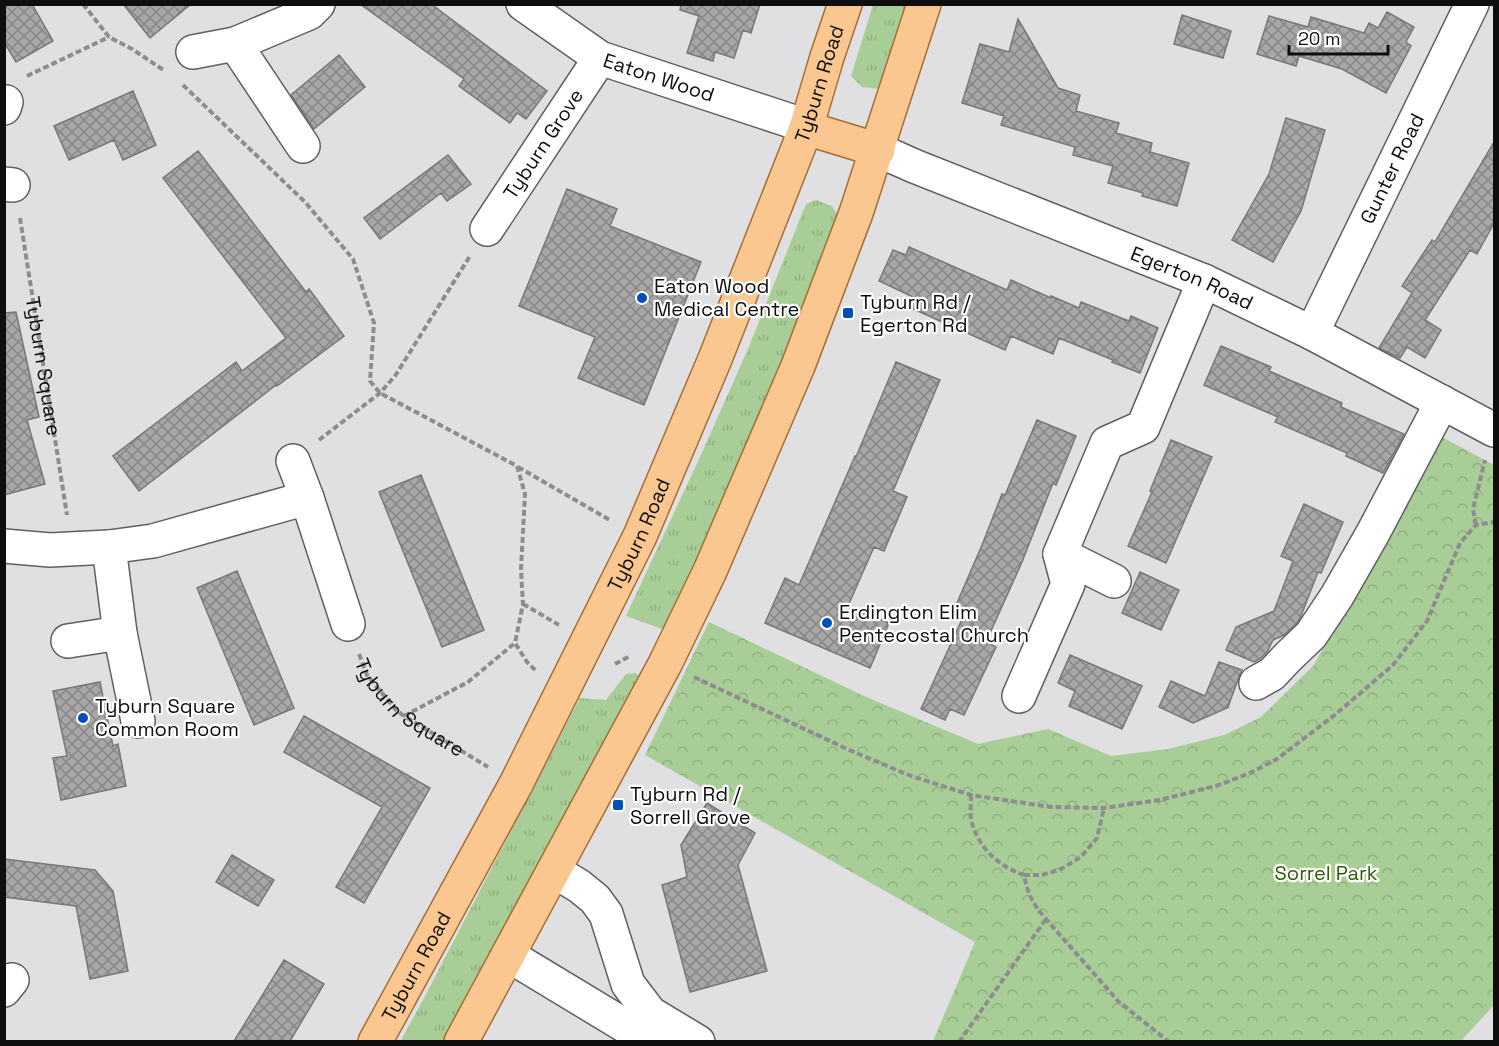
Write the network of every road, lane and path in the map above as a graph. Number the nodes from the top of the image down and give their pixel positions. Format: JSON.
{"nodes":[{"id":1,"x":83,"y":4,"type":"edge"},
{"id":2,"x":318,"y":4,"type":"edge"},
{"id":3,"x":523,"y":4,"type":"edge"},
{"id":4,"x":844,"y":4,"type":"edge"},
{"id":5,"x":924,"y":4,"type":"edge"},
{"id":6,"x":1461,"y":8,"type":"edge"},
{"id":7,"x":109,"y":37,"type":"junction"},
{"id":8,"x":235,"y":44,"type":"junction"},
{"id":9,"x":193,"y":52,"type":"dead end"},
{"id":10,"x":600,"y":58,"type":"junction"},
{"id":11,"x":170,"y":74,"type":"dead end"},
{"id":12,"x":179,"y":81,"type":"dead end"},
{"id":13,"x":5,"y":105,"type":"edge"},
{"id":14,"x":806,"y":128,"type":"junction"},
{"id":15,"x":303,"y":146,"type":"dead end"},
{"id":16,"x":878,"y":150,"type":"junction"},
{"id":17,"x":9,"y":184,"type":"edge"},
{"id":18,"x":487,"y":229,"type":"joint"},
{"id":19,"x":1204,"y":281,"type":"junction"},
{"id":20,"x":1312,"y":333,"type":"junction"},
{"id":21,"x":380,"y":393,"type":"junction"},
{"id":22,"x":1442,"y":402,"type":"junction"},
{"id":23,"x":1494,"y":430,"type":"edge"},
{"id":24,"x":293,"y":461,"type":"joint"},
{"id":25,"x":518,"y":466,"type":"junction"},
{"id":26,"x":307,"y":498,"type":"junction"},
{"id":27,"x":1494,"y":522,"type":"edge"},
{"id":28,"x":1476,"y":525,"type":"junction"},
{"id":29,"x":640,"y":536,"type":"junction"},
{"id":30,"x":4,"y":546,"type":"edge"},
{"id":31,"x":109,"y":547,"type":"junction"},
{"id":32,"x":73,"y":549,"type":"junction"},
{"id":33,"x":1060,"y":554,"type":"junction"},
{"id":34,"x":1114,"y":581,"type":"dead end"},
{"id":35,"x":523,"y":604,"type":"junction"},
{"id":36,"x":348,"y":624,"type":"joint"},
{"id":37,"x":563,"y":627,"type":"dead end"},
{"id":38,"x":120,"y":633,"type":"junction"},
{"id":39,"x":68,"y":641,"type":"dead end"},
{"id":40,"x":515,"y":643,"type":"junction"},
{"id":41,"x":665,"y":664,"type":"junction"},
{"id":42,"x":576,"y":665,"type":"junction"},
{"id":43,"x":1256,"y":684,"type":"dead end"},
{"id":44,"x":1019,"y":696,"type":"dead end"},
{"id":45,"x":404,"y":716,"type":"junction"},
{"id":46,"x":138,"y":721,"type":"dead end"},
{"id":47,"x":516,"y":784,"type":"junction"},
{"id":48,"x":971,"y":795,"type":"junction"},
{"id":49,"x":1104,"y":808,"type":"junction"},
{"id":50,"x":554,"y":871,"type":"junction"},
{"id":51,"x":1024,"y":875,"type":"junction"},
{"id":52,"x":1046,"y":919,"type":"junction"},
{"id":53,"x":508,"y":955,"type":"junction"},
{"id":54,"x":375,"y":1041,"type":"edge"},
{"id":55,"x":461,"y":1041,"type":"edge"},
{"id":56,"x":652,"y":1041,"type":"edge"},
{"id":57,"x":698,"y":1041,"type":"edge"},
{"id":58,"x":959,"y":1041,"type":"edge"},
{"id":59,"x":1169,"y":1041,"type":"edge"}],
"edges":[{"from":1,"to":7,"type":"path"},
{"from":2,"to":8,"type":"street"},
{"from":3,"to":10,"type":"street","name":"Eaton Wood"},
{"from":4,"to":14,"type":"main road","name":"Tyburn Road"},
{"from":5,"to":16,"type":"main road"},
{"from":6,"to":20,"type":"street","name":"Gunter Road"},
{"from":7,"to":11,"type":"path"},
{"from":7,"to":13,"type":"path"},
{"from":8,"to":9,"type":"street"},
{"from":8,"to":15,"type":"street"},
{"from":10,"to":14,"type":"street","name":"Eaton Wood"},
{"from":10,"to":18,"type":"street","name":"Tyburn Grove"},
{"from":12,"to":21,"type":"path"},
{"from":14,"to":16,"type":"main road"},
{"from":14,"to":29,"type":"main road","name":"Tyburn Road"},
{"from":16,"to":19,"type":"street","name":"Egerton Road"},
{"from":16,"to":41,"type":"main road"},
{"from":17,"to":32,"type":"path","name":"Tyburn Square"},
{"from":18,"to":21,"type":"path"},
{"from":19,"to":20,"type":"street","name":"Egerton Road"},
{"from":19,"to":33,"type":"street"},
{"from":20,"to":22,"type":"street","name":"Egerton Road"},
{"from":21,"to":24,"type":"path"},
{"from":21,"to":25,"type":"path"},
{"from":22,"to":23,"type":"street","name":"Egerton Road"},
{"from":22,"to":43,"type":"street"},
{"from":23,"to":28,"type":"path"},
{"from":24,"to":26,"type":"street"},
{"from":25,"to":29,"type":"path"},
{"from":25,"to":35,"type":"path"},
{"from":26,"to":31,"type":"street"},
{"from":26,"to":36,"type":"street"},
{"from":27,"to":28,"type":"path"},
{"from":28,"to":49,"type":"path"},
{"from":29,"to":42,"type":"main road","name":"Tyburn Road"},
{"from":30,"to":32,"type":"street"},
{"from":31,"to":32,"type":"street"},
{"from":31,"to":38,"type":"street"},
{"from":33,"to":34,"type":"street"},
{"from":33,"to":44,"type":"street"},
{"from":35,"to":37,"type":"path"},
{"from":35,"to":40,"type":"path"},
{"from":36,"to":45,"type":"path","name":"Tyburn Square"},
{"from":38,"to":39,"type":"street"},
{"from":38,"to":46,"type":"street"},
{"from":40,"to":42,"type":"path"},
{"from":40,"to":45,"type":"path"},
{"from":41,"to":42,"type":"path"},
{"from":41,"to":48,"type":"path"},
{"from":41,"to":50,"type":"main road"},
{"from":42,"to":47,"type":"main road","name":"Tyburn Road"},
{"from":45,"to":47,"type":"path","name":"Tyburn Square"},
{"from":47,"to":54,"type":"main road","name":"Tyburn Road"},
{"from":48,"to":49,"type":"path"},
{"from":48,"to":51,"type":"path"},
{"from":49,"to":51,"type":"path"},
{"from":50,"to":53,"type":"main road"},
{"from":50,"to":57,"type":"street"},
{"from":51,"to":52,"type":"path"},
{"from":52,"to":58,"type":"path"},
{"from":52,"to":59,"type":"path"},
{"from":53,"to":55,"type":"main road"},
{"from":53,"to":56,"type":"street"}]}
